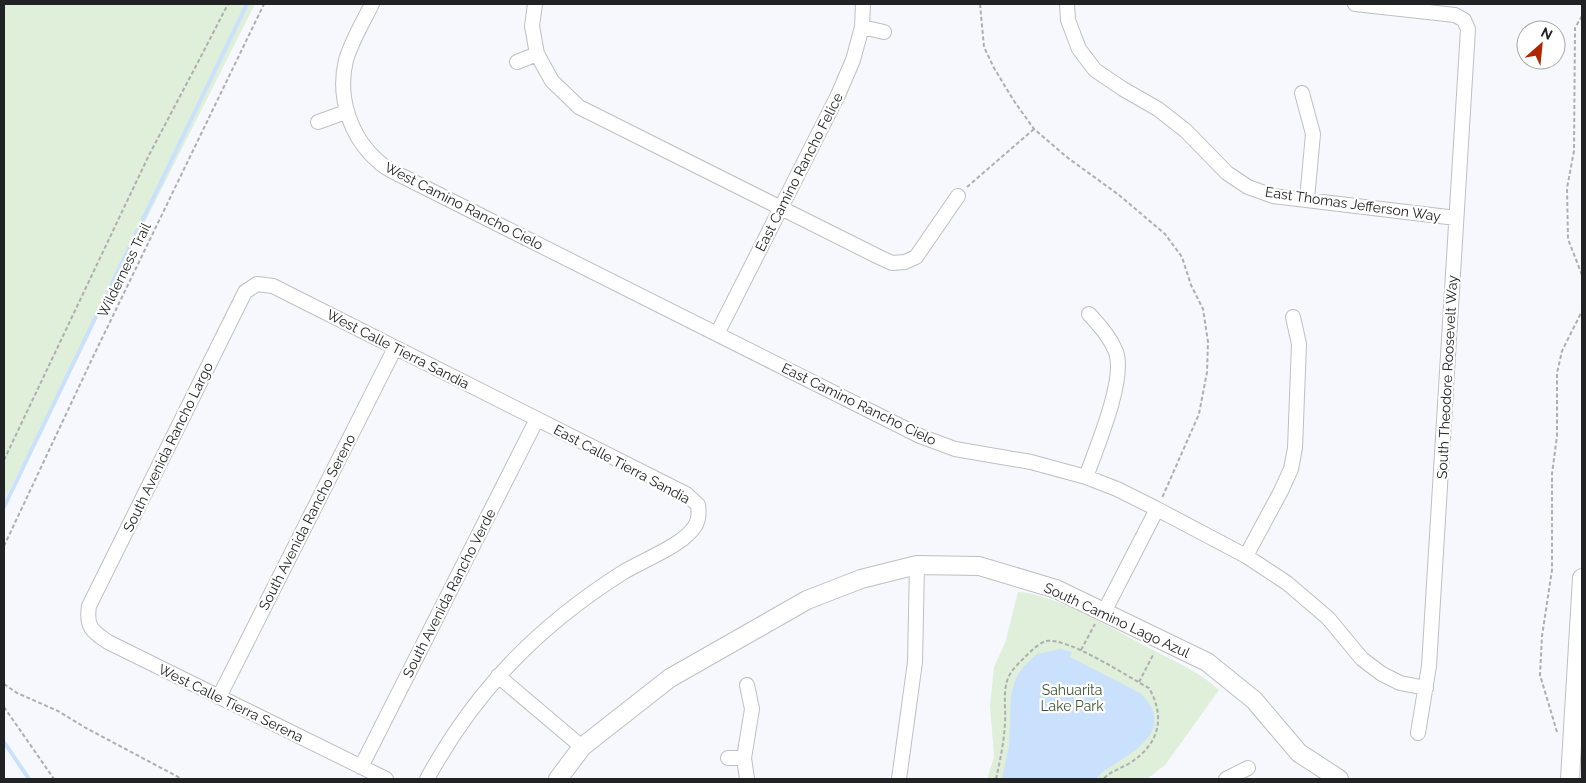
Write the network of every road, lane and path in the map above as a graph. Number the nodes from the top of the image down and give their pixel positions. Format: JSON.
{"nodes":[{"id":1,"x":228,"y":4,"type":"edge"},
{"id":2,"x":264,"y":4,"type":"edge"},
{"id":3,"x":372,"y":4,"type":"edge"},
{"id":4,"x":535,"y":4,"type":"edge"},
{"id":5,"x":863,"y":4,"type":"edge"},
{"id":6,"x":980,"y":4,"type":"edge"},
{"id":7,"x":1067,"y":4,"type":"edge"},
{"id":8,"x":1355,"y":4,"type":"edge"},
{"id":9,"x":1582,"y":16,"type":"edge"},
{"id":10,"x":862,"y":27,"type":"junction"},
{"id":11,"x":884,"y":32,"type":"dead end"},
{"id":12,"x":537,"y":54,"type":"junction"},
{"id":13,"x":517,"y":62,"type":"dead end"},
{"id":14,"x":1302,"y":93,"type":"dead end"},
{"id":15,"x":346,"y":112,"type":"junction"},
{"id":16,"x":318,"y":122,"type":"dead end"},
{"id":17,"x":1034,"y":129,"type":"junction"},
{"id":18,"x":958,"y":196,"type":"joint"},
{"id":19,"x":1306,"y":199,"type":"junction"},
{"id":20,"x":781,"y":208,"type":"junction"},
{"id":21,"x":1456,"y":218,"type":"junction"},
{"id":22,"x":576,"y":263,"type":"joint"},
{"id":23,"x":1582,"y":275,"type":"edge"},
{"id":24,"x":257,"y":284,"type":"joint"},
{"id":25,"x":1582,"y":311,"type":"edge"},
{"id":26,"x":1089,"y":314,"type":"dead end"},
{"id":27,"x":1293,"y":317,"type":"dead end"},
{"id":28,"x":717,"y":334,"type":"junction"},
{"id":29,"x":395,"y":348,"type":"junction"},
{"id":30,"x":537,"y":419,"type":"junction"},
{"id":31,"x":4,"y":460,"type":"edge"},
{"id":32,"x":1086,"y":477,"type":"junction"},
{"id":33,"x":1157,"y":509,"type":"junction"},
{"id":34,"x":4,"y":546,"type":"edge"},
{"id":35,"x":1246,"y":556,"type":"junction"},
{"id":36,"x":918,"y":565,"type":"junction"},
{"id":37,"x":1582,"y":578,"type":"edge"},
{"id":38,"x":1103,"y":611,"type":"junction"},
{"id":39,"x":87,"y":616,"type":"joint"},
{"id":40,"x":1161,"y":639,"type":"junction"},
{"id":41,"x":1082,"y":650,"type":"junction"},
{"id":42,"x":498,"y":676,"type":"junction"},
{"id":43,"x":1139,"y":682,"type":"junction"},
{"id":44,"x":4,"y":684,"type":"edge"},
{"id":45,"x":747,"y":685,"type":"dead end"},
{"id":46,"x":1426,"y":688,"type":"junction"},
{"id":47,"x":219,"y":697,"type":"junction"},
{"id":48,"x":4,"y":707,"type":"edge"},
{"id":49,"x":1418,"y":733,"type":"dead end"},
{"id":50,"x":1558,"y":736,"type":"dead end"},
{"id":51,"x":582,"y":747,"type":"junction"},
{"id":52,"x":728,"y":758,"type":"dead end"},
{"id":53,"x":744,"y":758,"type":"junction"},
{"id":54,"x":361,"y":767,"type":"junction"},
{"id":55,"x":1248,"y":768,"type":"dead end"},
{"id":56,"x":54,"y":779,"type":"edge"},
{"id":57,"x":182,"y":779,"type":"edge"},
{"id":58,"x":386,"y":779,"type":"edge"},
{"id":59,"x":426,"y":779,"type":"edge"},
{"id":60,"x":558,"y":779,"type":"edge"},
{"id":61,"x":747,"y":779,"type":"edge"},
{"id":62,"x":899,"y":779,"type":"edge"},
{"id":63,"x":996,"y":779,"type":"edge"},
{"id":64,"x":1103,"y":779,"type":"edge"},
{"id":65,"x":1226,"y":779,"type":"edge"},
{"id":66,"x":1339,"y":779,"type":"edge"},
{"id":67,"x":1570,"y":779,"type":"edge"}],
"edges":[{"from":1,"to":31,"type":"path"},
{"from":2,"to":34,"type":"path","name":"Wilderness Trail"},
{"from":3,"to":15,"type":"street"},
{"from":4,"to":12,"type":"street"},
{"from":5,"to":10,"type":"street","name":"East Camino Rancho Felice"},
{"from":6,"to":17,"type":"path"},
{"from":7,"to":19,"type":"street","name":"East Thomas Jefferson Way"},
{"from":8,"to":21,"type":"street","name":"South Theodore Roosevelt Way"},
{"from":9,"to":23,"type":"path"},
{"from":10,"to":11,"type":"street"},
{"from":10,"to":20,"type":"street","name":"East Camino Rancho Felice"},
{"from":12,"to":13,"type":"street"},
{"from":12,"to":20,"type":"street"},
{"from":14,"to":19,"type":"street"},
{"from":15,"to":16,"type":"street"},
{"from":15,"to":22,"type":"street","name":"West Camino Rancho Cielo"},
{"from":17,"to":18,"type":"path"},
{"from":17,"to":33,"type":"path"},
{"from":18,"to":20,"type":"street"},
{"from":19,"to":21,"type":"street","name":"East Thomas Jefferson Way"},
{"from":20,"to":28,"type":"street","name":"East Camino Rancho Felice"},
{"from":21,"to":46,"type":"street","name":"South Theodore Roosevelt Way"},
{"from":22,"to":28,"type":"street","name":"East Camino Rancho Cielo"},
{"from":24,"to":29,"type":"street","name":"West Calle Tierra Sandia"},
{"from":24,"to":39,"type":"street","name":"South Avenida Rancho Largo"},
{"from":25,"to":50,"type":"path"},
{"from":26,"to":32,"type":"street"},
{"from":27,"to":35,"type":"street"},
{"from":28,"to":32,"type":"street","name":"East Camino Rancho Cielo"},
{"from":29,"to":30,"type":"street","name":"West Calle Tierra Sandia"},
{"from":29,"to":47,"type":"street","name":"South Avenida Rancho Sereno"},
{"from":30,"to":42,"type":"street","name":"East Calle Tierra Sandia"},
{"from":30,"to":54,"type":"street","name":"South Avenida Rancho Verde"},
{"from":32,"to":33,"type":"street","name":"East Camino Rancho Cielo"},
{"from":33,"to":35,"type":"street","name":"East Camino Rancho Cielo"},
{"from":33,"to":38,"type":"street"},
{"from":35,"to":46,"type":"street","name":"East Camino Rancho Cielo"},
{"from":36,"to":38,"type":"street","name":"South Camino Lago Azul"},
{"from":36,"to":51,"type":"street","name":"South Camino Lago Azul"},
{"from":36,"to":62,"type":"street"},
{"from":37,"to":67,"type":"street"},
{"from":38,"to":40,"type":"street","name":"South Camino Lago Azul"},
{"from":38,"to":41,"type":"path"},
{"from":39,"to":47,"type":"street","name":"West Calle Tierra Serena"},
{"from":40,"to":43,"type":"path"},
{"from":40,"to":66,"type":"street","name":"South Camino Lago Azul"},
{"from":41,"to":43,"type":"path"},
{"from":41,"to":63,"type":"path"},
{"from":42,"to":51,"type":"street"},
{"from":42,"to":59,"type":"street"},
{"from":43,"to":64,"type":"path"},
{"from":44,"to":57,"type":"path"},
{"from":45,"to":53,"type":"street"},
{"from":46,"to":49,"type":"street","name":"South Theodore Roosevelt Way"},
{"from":47,"to":54,"type":"street","name":"West Calle Tierra Serena"},
{"from":48,"to":56,"type":"path"},
{"from":51,"to":60,"type":"street","name":"South Camino Lago Azul"},
{"from":52,"to":53,"type":"street"},
{"from":53,"to":61,"type":"street"},
{"from":54,"to":58,"type":"street","name":"West Calle Tierra Serena"},
{"from":55,"to":65,"type":"street"}]}
